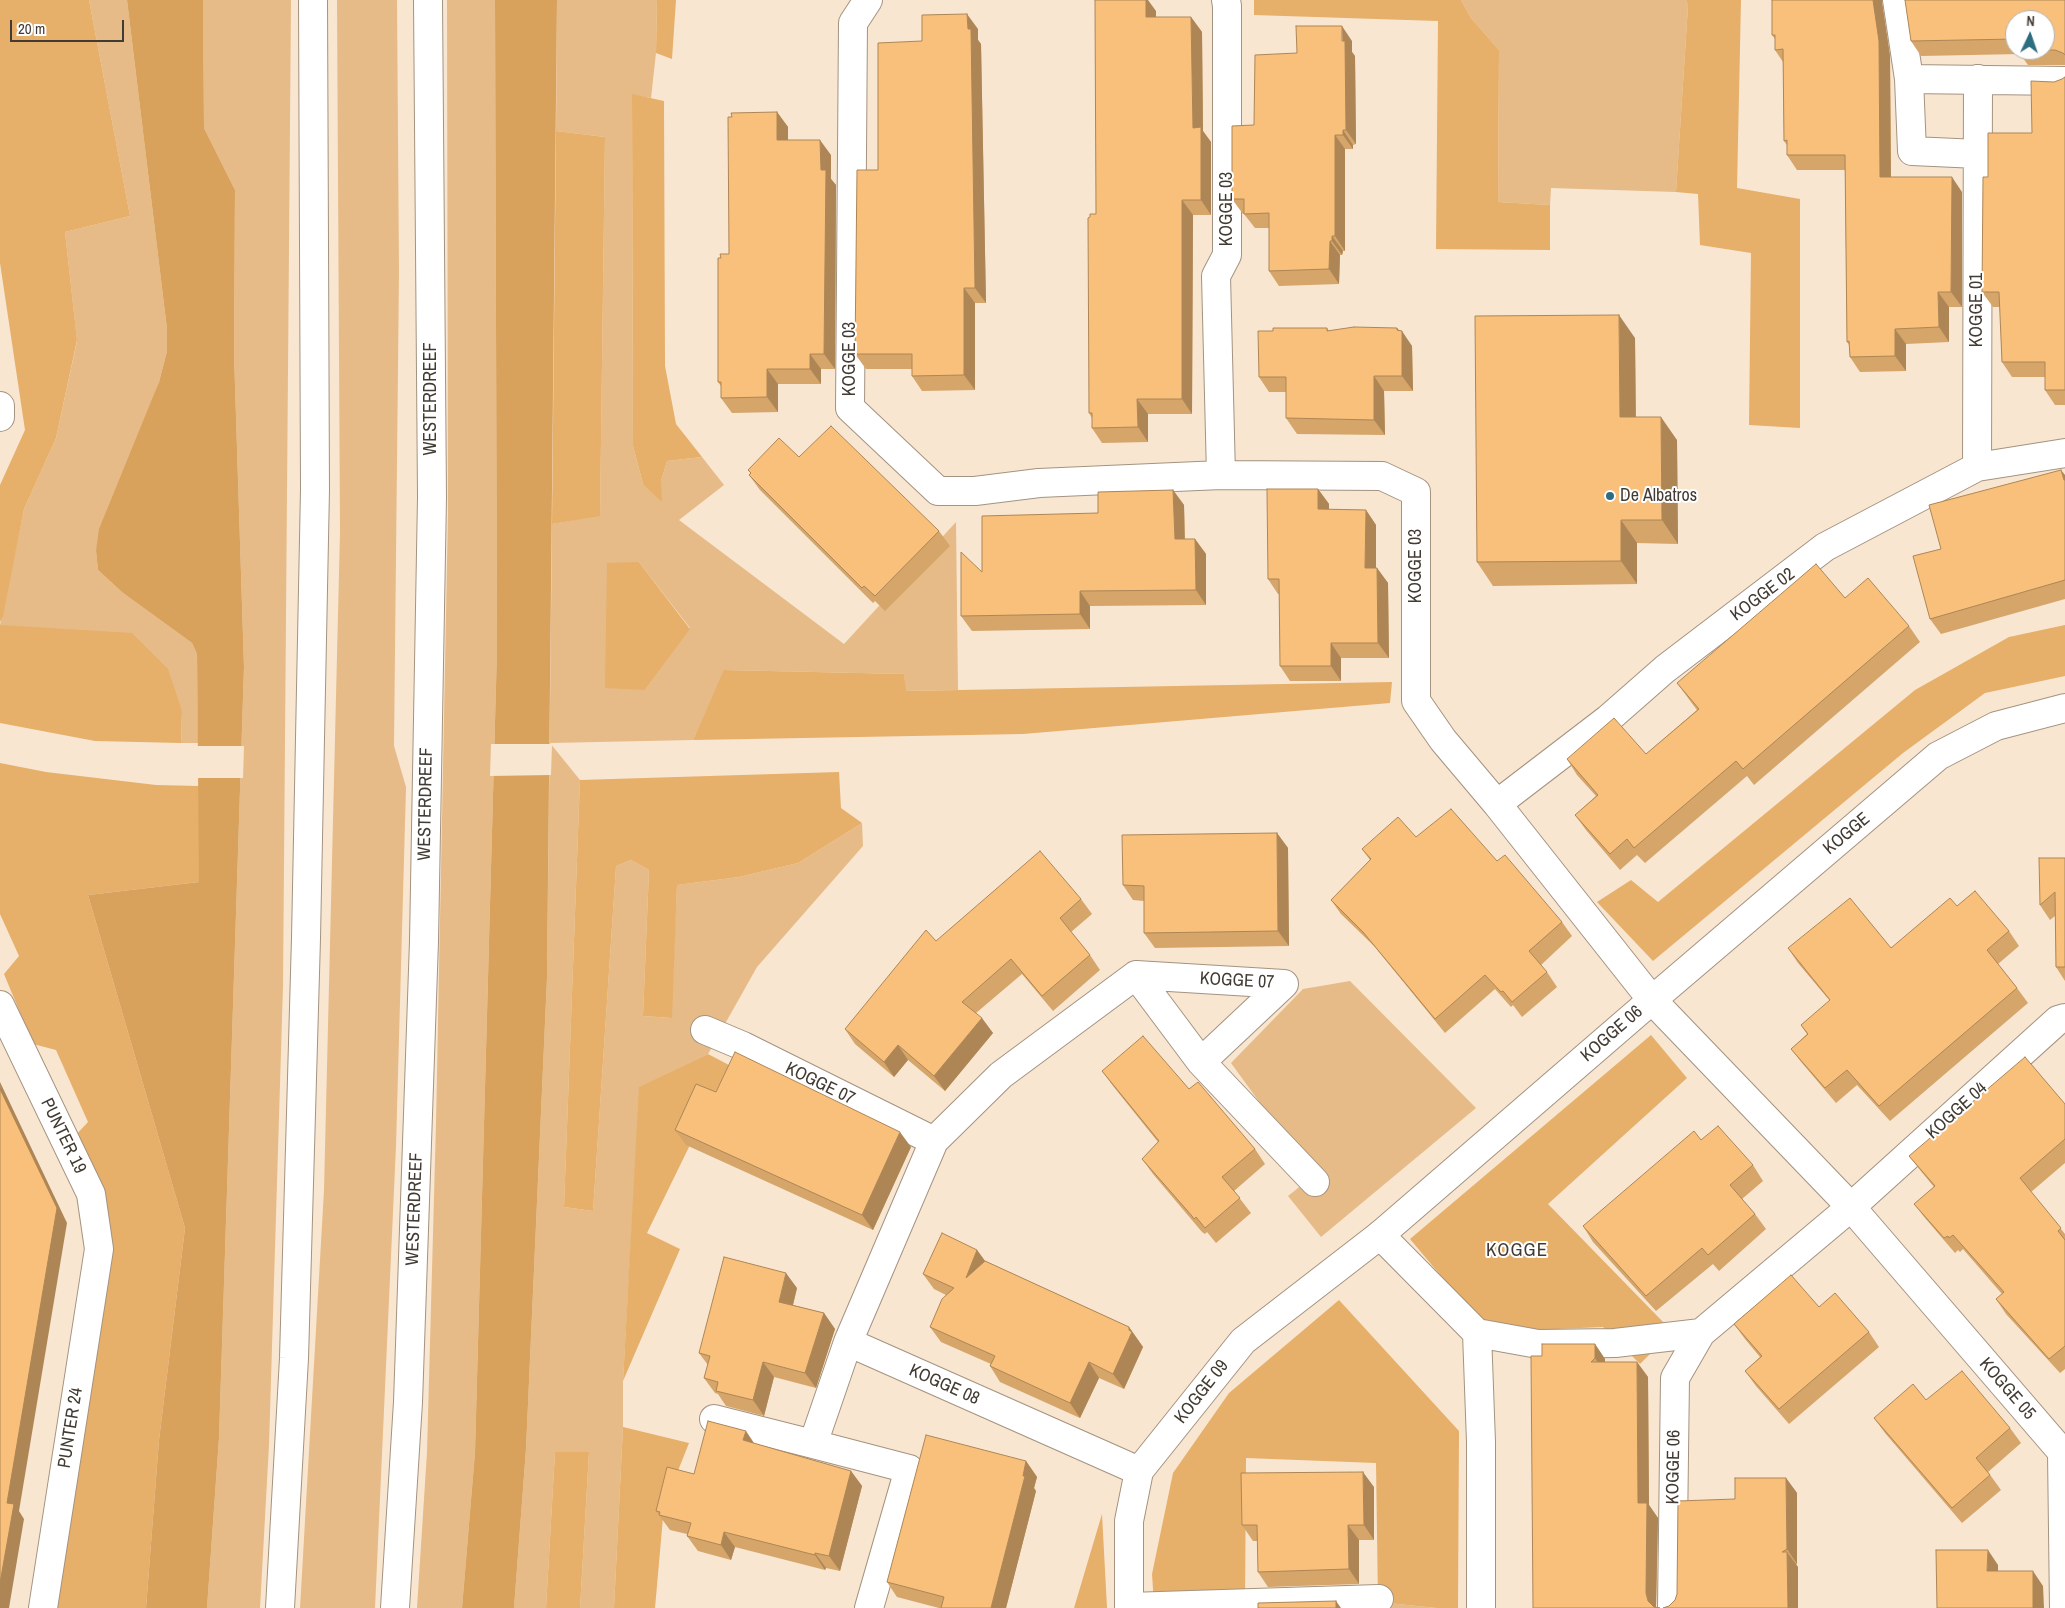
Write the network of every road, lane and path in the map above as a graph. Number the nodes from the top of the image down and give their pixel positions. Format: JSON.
{"nodes":[{"id":1,"x":313,"y":0,"type":"edge"},
{"id":2,"x":428,"y":0,"type":"edge"},
{"id":3,"x":868,"y":0,"type":"edge"},
{"id":4,"x":1226,"y":0,"type":"edge"},
{"id":5,"x":1897,"y":0,"type":"edge"},
{"id":6,"x":1909,"y":79,"type":"junction"},
{"id":7,"x":1978,"y":79,"type":"junction"},
{"id":8,"x":2065,"y":81,"type":"edge"},
{"id":9,"x":1978,"y":154,"type":"junction"},
{"id":10,"x":0,"y":406,"type":"edge"},
{"id":11,"x":0,"y":417,"type":"edge"},
{"id":12,"x":2065,"y":453,"type":"edge"},
{"id":13,"x":1977,"y":467,"type":"junction"},
{"id":14,"x":1221,"y":475,"type":"junction"},
{"id":15,"x":2065,"y":708,"type":"edge"},
{"id":16,"x":1497,"y":804,"type":"junction"},
{"id":17,"x":1136,"y":975,"type":"junction"},
{"id":18,"x":1652,"y":1000,"type":"junction"},
{"id":19,"x":0,"y":1004,"type":"edge"},
{"id":20,"x":2065,"y":1018,"type":"edge"},
{"id":21,"x":705,"y":1030,"type":"dead end"},
{"id":22,"x":5,"y":1032,"type":"edge"},
{"id":23,"x":1201,"y":1062,"type":"junction"},
{"id":24,"x":934,"y":1141,"type":"junction"},
{"id":25,"x":1315,"y":1182,"type":"dead end"},
{"id":26,"x":1851,"y":1207,"type":"junction"},
{"id":27,"x":1380,"y":1235,"type":"junction"},
{"id":28,"x":99,"y":1249,"type":"joint"},
{"id":29,"x":1477,"y":1333,"type":"junction"},
{"id":30,"x":1701,"y":1333,"type":"junction"},
{"id":31,"x":848,"y":1342,"type":"junction"},
{"id":32,"x":714,"y":1418,"type":"dead end"},
{"id":33,"x":813,"y":1444,"type":"junction"},
{"id":34,"x":1140,"y":1471,"type":"junction"},
{"id":35,"x":1379,"y":1599,"type":"dead end"},
{"id":36,"x":43,"y":1608,"type":"edge"},
{"id":37,"x":280,"y":1608,"type":"edge"},
{"id":38,"x":395,"y":1608,"type":"edge"},
{"id":39,"x":869,"y":1608,"type":"edge"},
{"id":40,"x":1128,"y":1608,"type":"edge"},
{"id":41,"x":1481,"y":1608,"type":"edge"},
{"id":42,"x":1672,"y":1608,"type":"edge"},
{"id":43,"x":2064,"y":1608,"type":"edge"}],
"edges":[{"from":1,"to":37,"type":"street"},
{"from":2,"to":38,"type":"street","name":"WESTERDREEF"},
{"from":3,"to":14,"type":"street","name":"KOGGE 03"},
{"from":4,"to":14,"type":"street","name":"KOGGE 03"},
{"from":5,"to":6,"type":"street"},
{"from":6,"to":7,"type":"street"},
{"from":6,"to":9,"type":"street"},
{"from":7,"to":8,"type":"street"},
{"from":7,"to":9,"type":"street","name":"KOGGE 01"},
{"from":9,"to":13,"type":"street","name":"KOGGE 01"},
{"from":10,"to":11,"type":"street"},
{"from":12,"to":13,"type":"street","name":"KOGGE 02"},
{"from":13,"to":16,"type":"street","name":"KOGGE 02"},
{"from":14,"to":16,"type":"street","name":"KOGGE 03"},
{"from":15,"to":18,"type":"street","name":"KOGGE"},
{"from":16,"to":18,"type":"street"},
{"from":17,"to":23,"type":"street"},
{"from":17,"to":23,"type":"street","name":"KOGGE 07"},
{"from":17,"to":24,"type":"street"},
{"from":18,"to":26,"type":"street","name":"KOGGE 06"},
{"from":18,"to":27,"type":"street","name":"KOGGE 06"},
{"from":19,"to":22,"type":"street","name":"PUNTER 19"},
{"from":20,"to":26,"type":"street","name":"KOGGE 04"},
{"from":21,"to":24,"type":"street","name":"KOGGE 07"},
{"from":22,"to":28,"type":"street","name":"PUNTER 19"},
{"from":23,"to":25,"type":"street"},
{"from":24,"to":31,"type":"street"},
{"from":26,"to":30,"type":"street","name":"KOGGE 06"},
{"from":26,"to":43,"type":"street","name":"KOGGE 05"},
{"from":27,"to":29,"type":"street"},
{"from":27,"to":34,"type":"street","name":"KOGGE 09"},
{"from":28,"to":36,"type":"street","name":"PUNTER 24"},
{"from":29,"to":30,"type":"street"},
{"from":29,"to":41,"type":"street"},
{"from":30,"to":42,"type":"street","name":"KOGGE 06"},
{"from":31,"to":33,"type":"street"},
{"from":31,"to":34,"type":"street","name":"KOGGE 08"},
{"from":32,"to":33,"type":"street"},
{"from":33,"to":39,"type":"street"},
{"from":34,"to":40,"type":"street","name":"KOGGE 09"},
{"from":35,"to":40,"type":"street","name":"KOGGE 09"}]}
